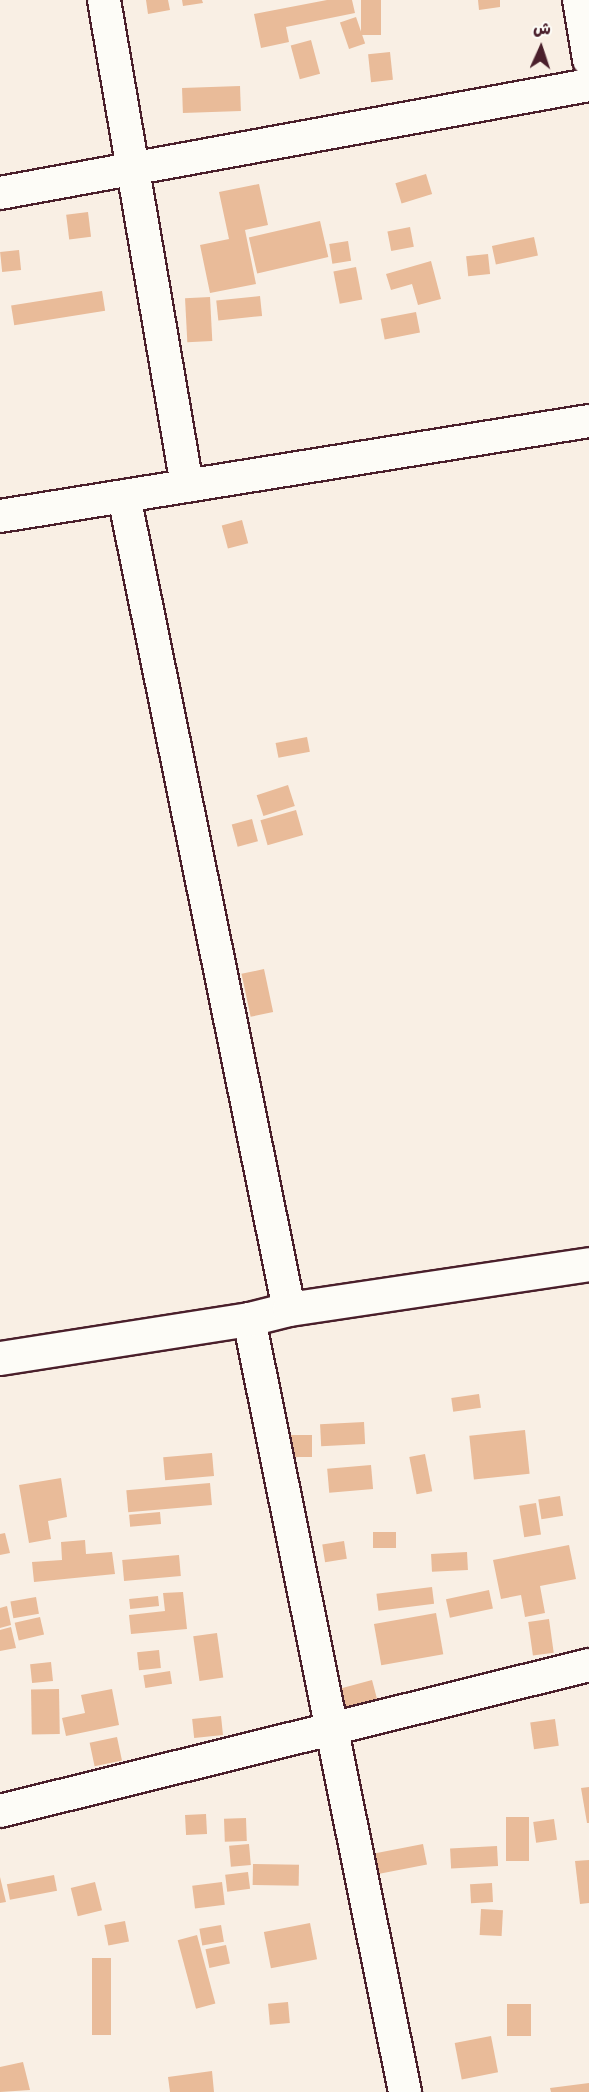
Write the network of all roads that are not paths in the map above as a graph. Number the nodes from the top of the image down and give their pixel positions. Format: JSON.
{"nodes":[{"id":1,"x":104,"y":0,"type":"edge"},
{"id":2,"x":579,"y":0,"type":"edge"},
{"id":3,"x":589,"y":60,"type":"edge"},
{"id":4,"x":589,"y":86,"type":"edge"},
{"id":5,"x":133,"y":170,"type":"junction"},
{"id":6,"x":0,"y":193,"type":"edge"},
{"id":7,"x":589,"y":421,"type":"edge"},
{"id":8,"x":187,"y":486,"type":"junction"},
{"id":9,"x":124,"y":496,"type":"junction"},
{"id":10,"x":0,"y":516,"type":"edge"},
{"id":11,"x":589,"y":1264,"type":"edge"},
{"id":12,"x":289,"y":1309,"type":"junction"},
{"id":13,"x":249,"y":1319,"type":"junction"},
{"id":14,"x":0,"y":1358,"type":"edge"},
{"id":15,"x":589,"y":1665,"type":"edge"},
{"id":16,"x":332,"y":1729,"type":"junction"},
{"id":17,"x":0,"y":1811,"type":"edge"},
{"id":18,"x":405,"y":2092,"type":"edge"}],
"edges":[{"from":1,"to":5,"type":"street"},
{"from":2,"to":3,"type":"street"},
{"from":4,"to":5,"type":"street"},
{"from":5,"to":6,"type":"street"},
{"from":5,"to":8,"type":"street"},
{"from":7,"to":8,"type":"street"},
{"from":8,"to":9,"type":"street"},
{"from":9,"to":10,"type":"street"},
{"from":9,"to":12,"type":"street"},
{"from":11,"to":12,"type":"street"},
{"from":12,"to":13,"type":"street"},
{"from":13,"to":14,"type":"street"},
{"from":13,"to":16,"type":"street"},
{"from":15,"to":16,"type":"street"},
{"from":16,"to":17,"type":"street"},
{"from":16,"to":18,"type":"street"}]}
